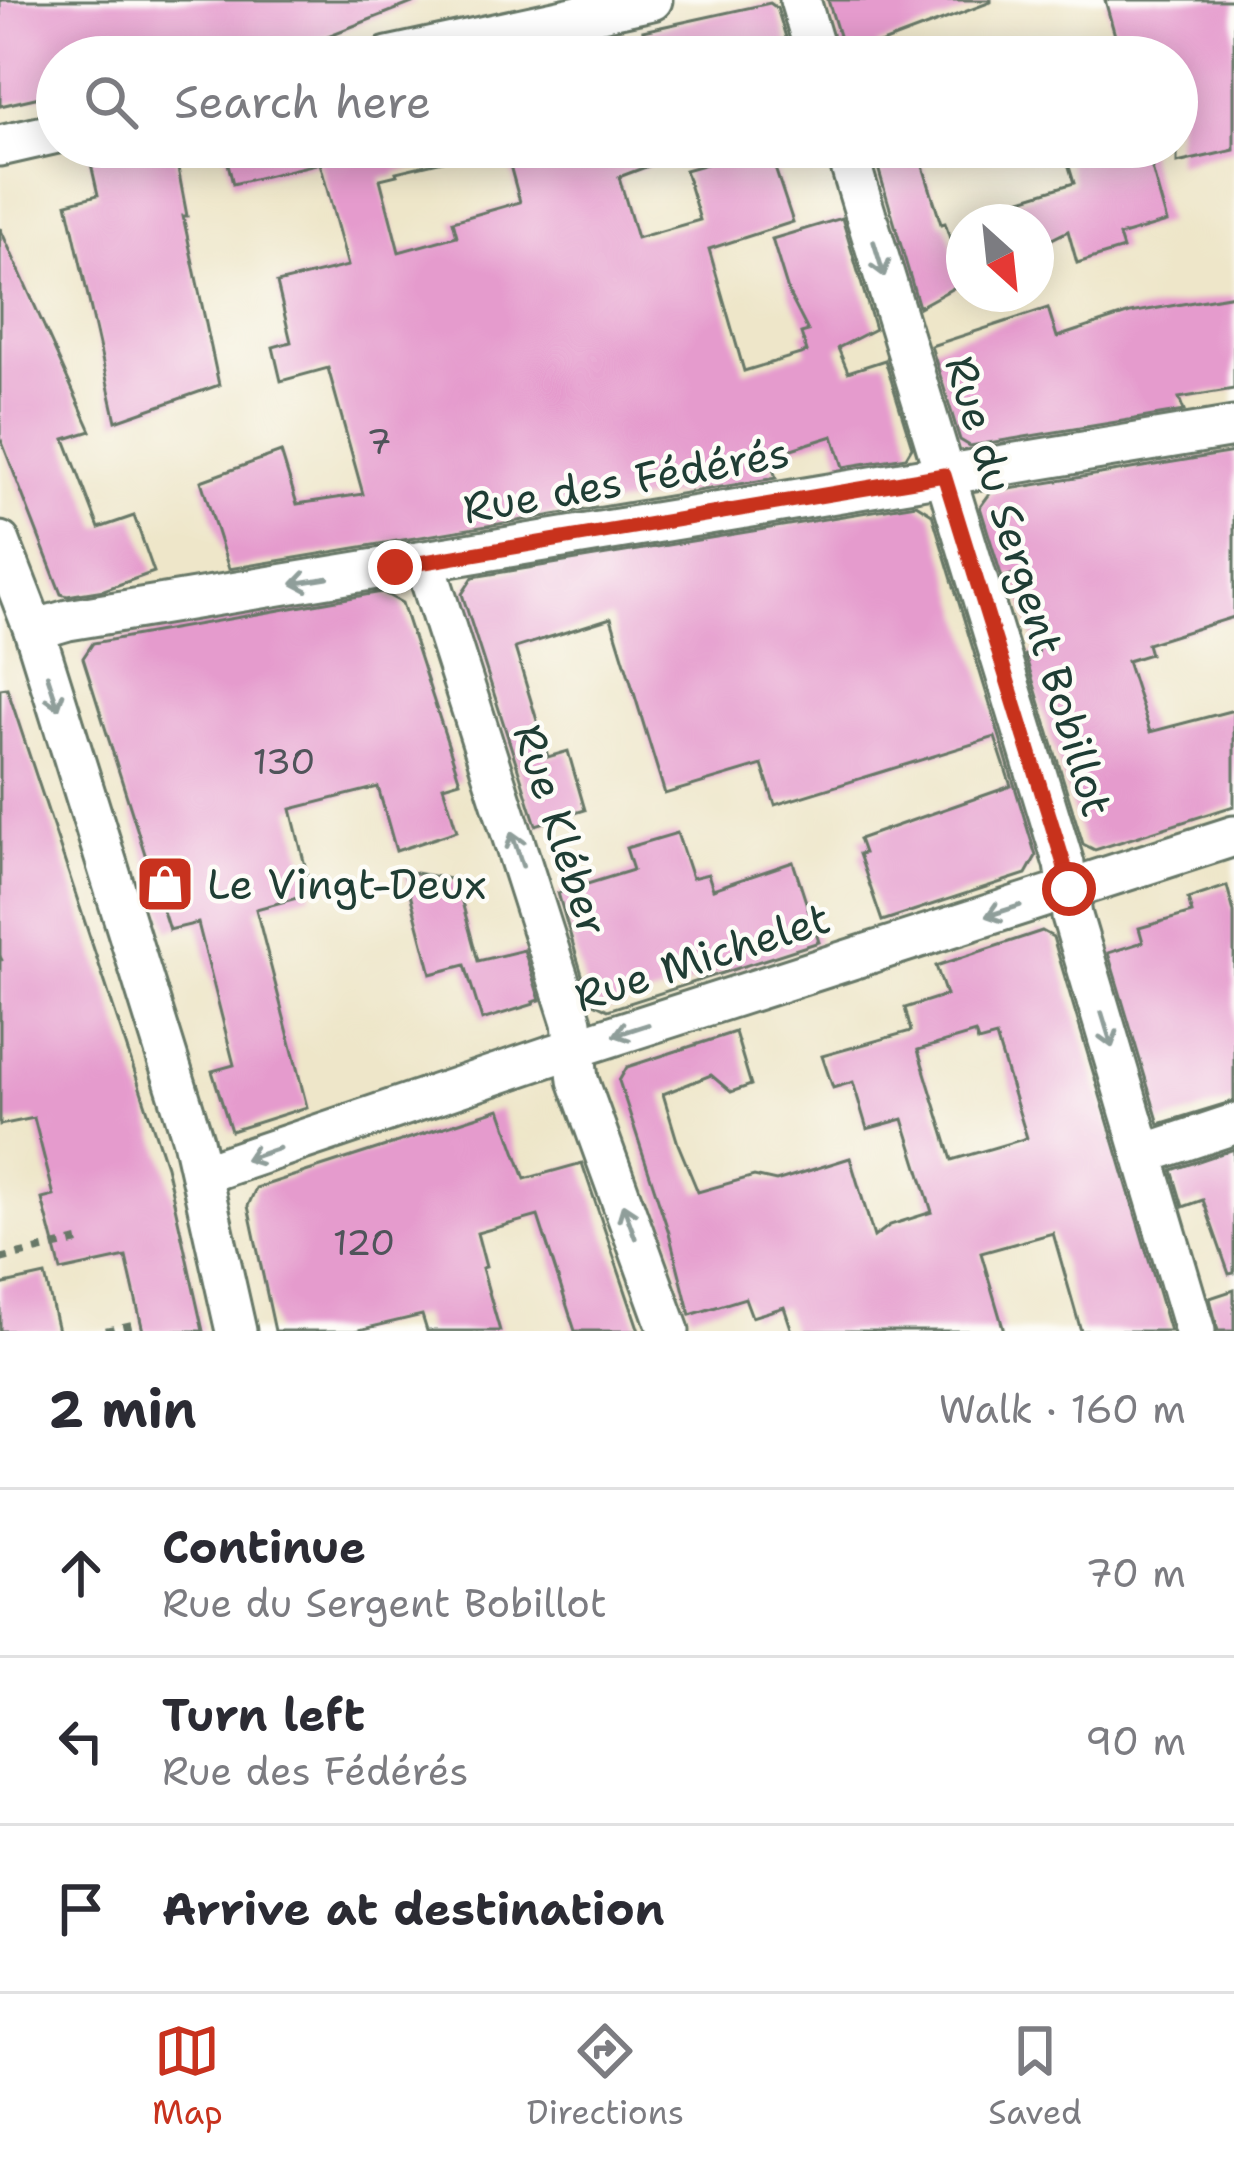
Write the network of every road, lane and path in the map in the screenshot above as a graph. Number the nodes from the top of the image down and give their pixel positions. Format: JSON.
{"nodes":[{"id":1,"x":652,"y":0,"type":"edge"},
{"id":2,"x":800,"y":0,"type":"edge"},
{"id":3,"x":485,"y":36,"type":"edge"},
{"id":4,"x":811,"y":36,"type":"edge"},
{"id":5,"x":36,"y":138,"type":"edge"},
{"id":6,"x":0,"y":146,"type":"edge"},
{"id":7,"x":851,"y":168,"type":"edge"},
{"id":8,"x":1234,"y":427,"type":"edge"},
{"id":9,"x":944,"y":475,"type":"junction"},
{"id":10,"x":0,"y":542,"type":"edge"},
{"id":11,"x":425,"y":563,"type":"junction"},
{"id":12,"x":34,"y":630,"type":"junction"},
{"id":13,"x":1234,"y":836,"type":"edge"},
{"id":14,"x":1069,"y":889,"type":"junction"},
{"id":15,"x":576,"y":1048,"type":"junction"},
{"id":16,"x":1234,"y":1124,"type":"edge"},
{"id":17,"x":1144,"y":1154,"type":"junction"},
{"id":18,"x":202,"y":1174,"type":"junction"},
{"id":19,"x":79,"y":1240,"type":"dead end"},
{"id":20,"x":0,"y":1258,"type":"edge"},
{"id":21,"x":141,"y":1323,"type":"dead end"},
{"id":22,"x":105,"y":1331,"type":"edge"},
{"id":23,"x":236,"y":1331,"type":"edge"},
{"id":24,"x":669,"y":1331,"type":"edge"},
{"id":25,"x":1195,"y":1331,"type":"edge"}],
"edges":[{"from":1,"to":3,"type":"street"},
{"from":2,"to":4,"type":"street"},
{"from":5,"to":6,"type":"street"},
{"from":7,"to":9,"type":"street","name":"Rue du Sergent Bobillot","one_way":true},
{"from":8,"to":9,"type":"street","name":"Rue des Fédérés"},
{"from":9,"to":11,"type":"street","name":"Rue des Fédérés"},
{"from":9,"to":14,"type":"street","name":"Rue du Sergent Bobillot"},
{"from":10,"to":12,"type":"street"},
{"from":11,"to":12,"type":"street","name":"Rue des Fédérés","one_way":true},
{"from":15,"to":11,"type":"street","name":"Rue Kléber","one_way":true},
{"from":12,"to":18,"type":"street","one_way":true},
{"from":13,"to":14,"type":"street","name":"Rue Michelet"},
{"from":14,"to":15,"type":"street","name":"Rue Michelet","one_way":true},
{"from":14,"to":17,"type":"street","name":"Rue du Sergent Bobillot","one_way":true},
{"from":15,"to":18,"type":"street","name":"Rue Michelet","one_way":true},
{"from":24,"to":15,"type":"street","name":"Rue Kléber","one_way":true},
{"from":16,"to":17,"type":"street"},
{"from":17,"to":25,"type":"street","name":"Rue du Sergent Bobillot"},
{"from":18,"to":23,"type":"street"},
{"from":19,"to":20,"type":"path"},
{"from":21,"to":22,"type":"path"}]}
